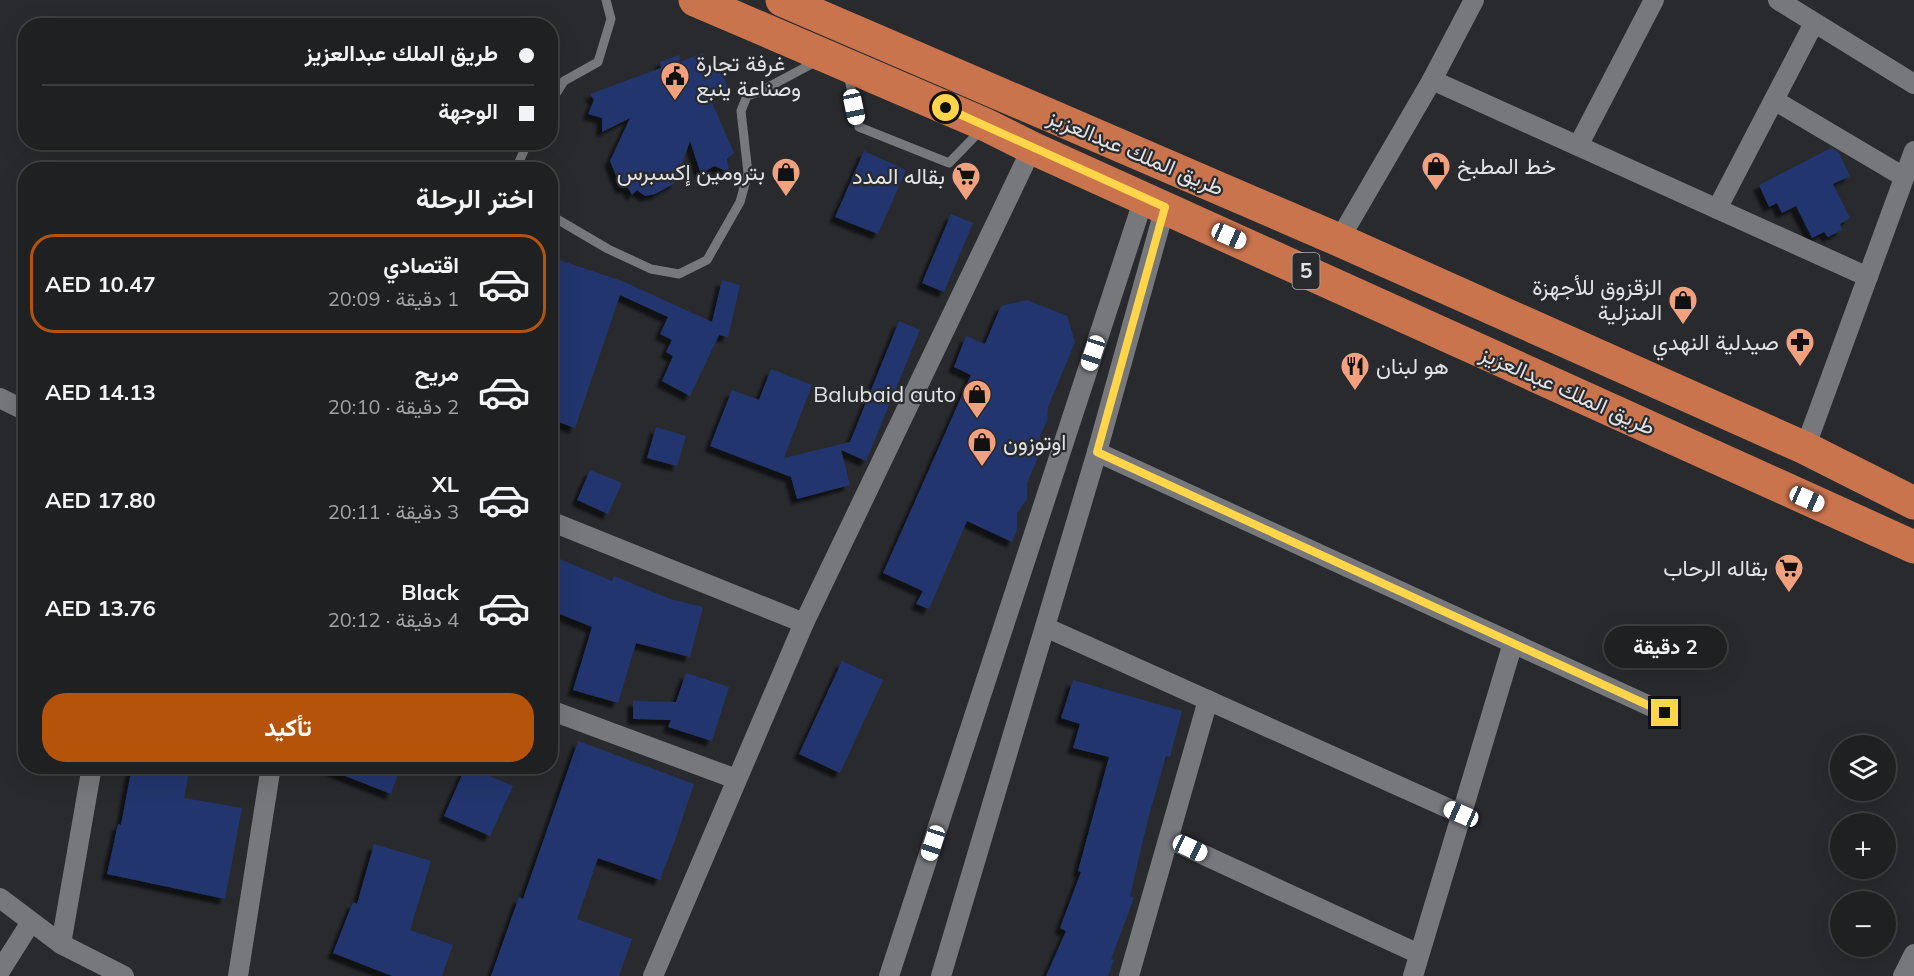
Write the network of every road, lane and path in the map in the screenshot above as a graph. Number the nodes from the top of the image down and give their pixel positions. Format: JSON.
{"nodes":[{"id":1,"x":606,"y":0,"type":"edge"},
{"id":2,"x":695,"y":0,"type":"edge"},
{"id":3,"x":782,"y":0,"type":"edge"},
{"id":4,"x":1474,"y":0,"type":"edge"},
{"id":5,"x":1654,"y":0,"type":"edge"},
{"id":6,"x":1778,"y":0,"type":"edge"},
{"id":7,"x":1814,"y":23,"type":"junction"},
{"id":8,"x":836,"y":61,"type":"junction"},
{"id":9,"x":1432,"y":81,"type":"junction"},
{"id":10,"x":1914,"y":84,"type":"edge"},
{"id":11,"x":558,"y":90,"type":"edge"},
{"id":12,"x":1774,"y":100,"type":"junction"},
{"id":13,"x":986,"y":125,"type":"junction"},
{"id":14,"x":1578,"y":146,"type":"junction"},
{"id":15,"x":1032,"y":148,"type":"junction"},
{"id":16,"x":1914,"y":151,"type":"edge"},
{"id":17,"x":1905,"y":177,"type":"junction"},
{"id":18,"x":1154,"y":202,"type":"junction"},
{"id":19,"x":1717,"y":209,"type":"junction"},
{"id":20,"x":558,"y":221,"type":"edge"},
{"id":21,"x":1339,"y":240,"type":"junction"},
{"id":22,"x":1868,"y":277,"type":"junction"},
{"id":23,"x":0,"y":398,"type":"edge"},
{"id":24,"x":18,"y":407,"type":"edge"},
{"id":25,"x":1805,"y":448,"type":"junction"},
{"id":26,"x":1097,"y":452,"type":"junction"},
{"id":27,"x":1914,"y":503,"type":"edge"},
{"id":28,"x":558,"y":524,"type":"edge"},
{"id":29,"x":1914,"y":547,"type":"edge"},
{"id":30,"x":804,"y":623,"type":"junction"},
{"id":31,"x":1045,"y":627,"type":"junction"},
{"id":32,"x":1513,"y":643,"type":"junction"},
{"id":33,"x":1208,"y":700,"type":"junction"},
{"id":34,"x":558,"y":713,"type":"edge"},
{"id":35,"x":1665,"y":713,"type":"dead end"},
{"id":36,"x":92,"y":774,"type":"edge"},
{"id":37,"x":270,"y":774,"type":"edge"},
{"id":38,"x":736,"y":779,"type":"junction"},
{"id":39,"x":1461,"y":814,"type":"junction"},
{"id":40,"x":1169,"y":838,"type":"junction"},
{"id":41,"x":0,"y":898,"type":"edge"},
{"id":42,"x":31,"y":921,"type":"junction"},
{"id":43,"x":61,"y":944,"type":"junction"},
{"id":44,"x":1419,"y":954,"type":"junction"},
{"id":45,"x":1914,"y":954,"type":"edge"},
{"id":46,"x":0,"y":971,"type":"edge"},
{"id":47,"x":124,"y":976,"type":"edge"},
{"id":48,"x":238,"y":976,"type":"edge"},
{"id":49,"x":653,"y":976,"type":"edge"},
{"id":50,"x":890,"y":976,"type":"edge"},
{"id":51,"x":940,"y":976,"type":"edge"},
{"id":52,"x":1129,"y":976,"type":"edge"},
{"id":53,"x":1413,"y":976,"type":"edge"},
{"id":54,"x":1903,"y":976,"type":"edge"}],
"edges":[{"from":1,"to":11,"type":"lane"},
{"from":2,"to":8,"type":"highway","name":"طريق الملك عبدالعزيز","number":"5"},
{"from":3,"to":21,"type":"highway","name":"طريق الملك عبدالعزيز","number":"5"},
{"from":4,"to":9,"type":"street"},
{"from":5,"to":14,"type":"street"},
{"from":6,"to":7,"type":"street"},
{"from":7,"to":10,"type":"street"},
{"from":7,"to":12,"type":"street"},
{"from":8,"to":13,"type":"highway","name":"طريق الملك عبدالعزيز","number":"5"},
{"from":8,"to":13,"type":"lane"},
{"from":8,"to":20,"type":"lane"},
{"from":9,"to":14,"type":"street"},
{"from":9,"to":21,"type":"street"},
{"from":12,"to":17,"type":"street"},
{"from":12,"to":19,"type":"street"},
{"from":13,"to":15,"type":"highway","name":"طريق الملك عبدالعزيز","number":"5"},
{"from":14,"to":19,"type":"street"},
{"from":15,"to":18,"type":"highway","name":"طريق الملك عبدالعزيز","number":"5"},
{"from":15,"to":30,"type":"street"},
{"from":16,"to":17,"type":"street"},
{"from":17,"to":22,"type":"street"},
{"from":18,"to":26,"type":"street"},
{"from":18,"to":29,"type":"highway","name":"طريق الملك عبدالعزيز","number":"5"},
{"from":18,"to":50,"type":"street"},
{"from":19,"to":22,"type":"street"},
{"from":21,"to":25,"type":"highway","name":"طريق الملك عبدالعزيز","number":"5"},
{"from":22,"to":25,"type":"street"},
{"from":23,"to":24,"type":"street"},
{"from":25,"to":27,"type":"highway","name":"طريق الملك عبدالعزيز","number":"5"},
{"from":26,"to":31,"type":"street"},
{"from":26,"to":32,"type":"street"},
{"from":28,"to":30,"type":"street"},
{"from":30,"to":38,"type":"street"},
{"from":31,"to":33,"type":"street"},
{"from":31,"to":51,"type":"street"},
{"from":32,"to":35,"type":"street"},
{"from":32,"to":39,"type":"street"},
{"from":33,"to":39,"type":"street"},
{"from":33,"to":40,"type":"street"},
{"from":34,"to":38,"type":"street"},
{"from":36,"to":43,"type":"street"},
{"from":37,"to":48,"type":"street"},
{"from":38,"to":49,"type":"street"},
{"from":39,"to":44,"type":"street"},
{"from":40,"to":44,"type":"street"},
{"from":40,"to":52,"type":"street"},
{"from":41,"to":42,"type":"street"},
{"from":42,"to":43,"type":"street"},
{"from":42,"to":46,"type":"street"},
{"from":43,"to":47,"type":"street"},
{"from":44,"to":53,"type":"street"},
{"from":45,"to":54,"type":"street"}]}
